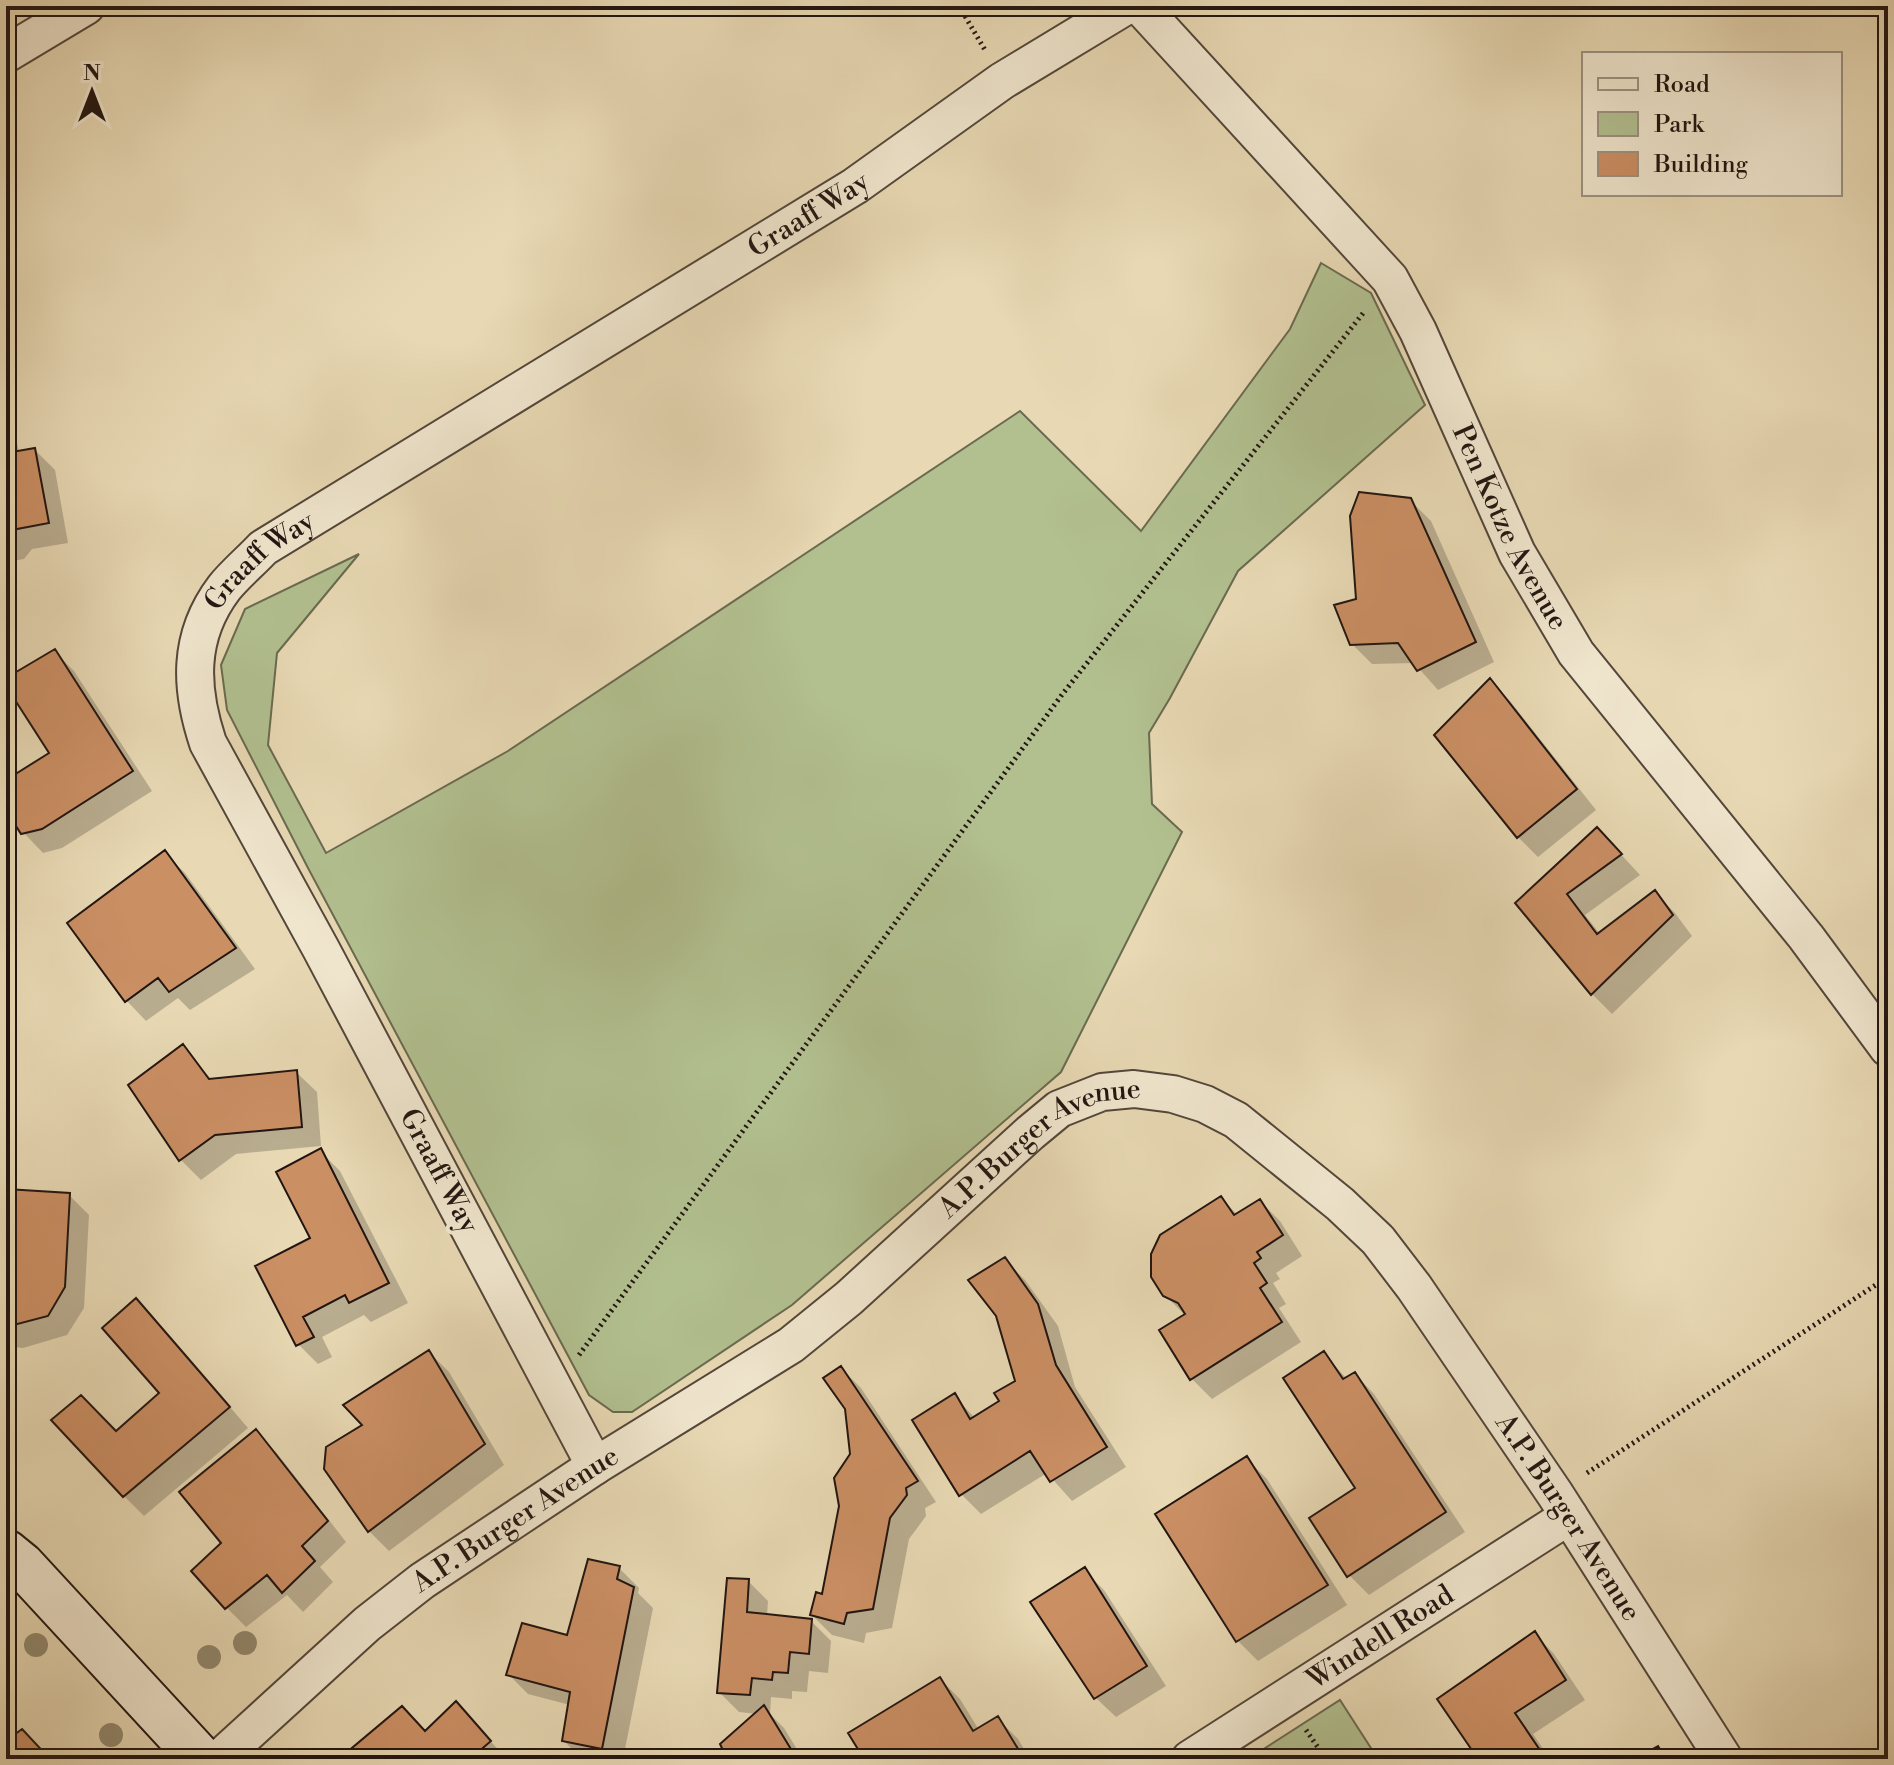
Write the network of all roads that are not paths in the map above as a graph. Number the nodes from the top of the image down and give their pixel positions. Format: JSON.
{"nodes":[{"id":1,"x":86,"y":6,"type":"edge"},
{"id":2,"x":1126,"y":6,"type":"edge"},
{"id":3,"x":1140,"y":6,"type":"edge"},
{"id":4,"x":6,"y":54,"type":"edge"},
{"id":5,"x":1888,"y":1048,"type":"edge"},
{"id":6,"x":595,"y":1466,"type":"junction"},
{"id":7,"x":1562,"y":1505,"type":"junction"},
{"id":8,"x":11,"y":1550,"type":"edge"},
{"id":9,"x":201,"y":1759,"type":"edge"},
{"id":10,"x":219,"y":1759,"type":"edge"},
{"id":11,"x":1190,"y":1759,"type":"edge"},
{"id":12,"x":1724,"y":1759,"type":"edge"}],
"edges":[{"from":1,"to":4,"type":"street"},
{"from":2,"to":6,"type":"street","name":"Graaff Way"},
{"from":3,"to":5,"type":"street","name":"Pen Kotze Avenue"},
{"from":6,"to":7,"type":"street","name":"A.P. Burger Avenue"},
{"from":6,"to":10,"type":"street","name":"A.P. Burger Avenue"},
{"from":7,"to":11,"type":"street","name":"Windell Road"},
{"from":7,"to":12,"type":"street","name":"A.P. Burger Avenue"},
{"from":8,"to":9,"type":"street"}]}
